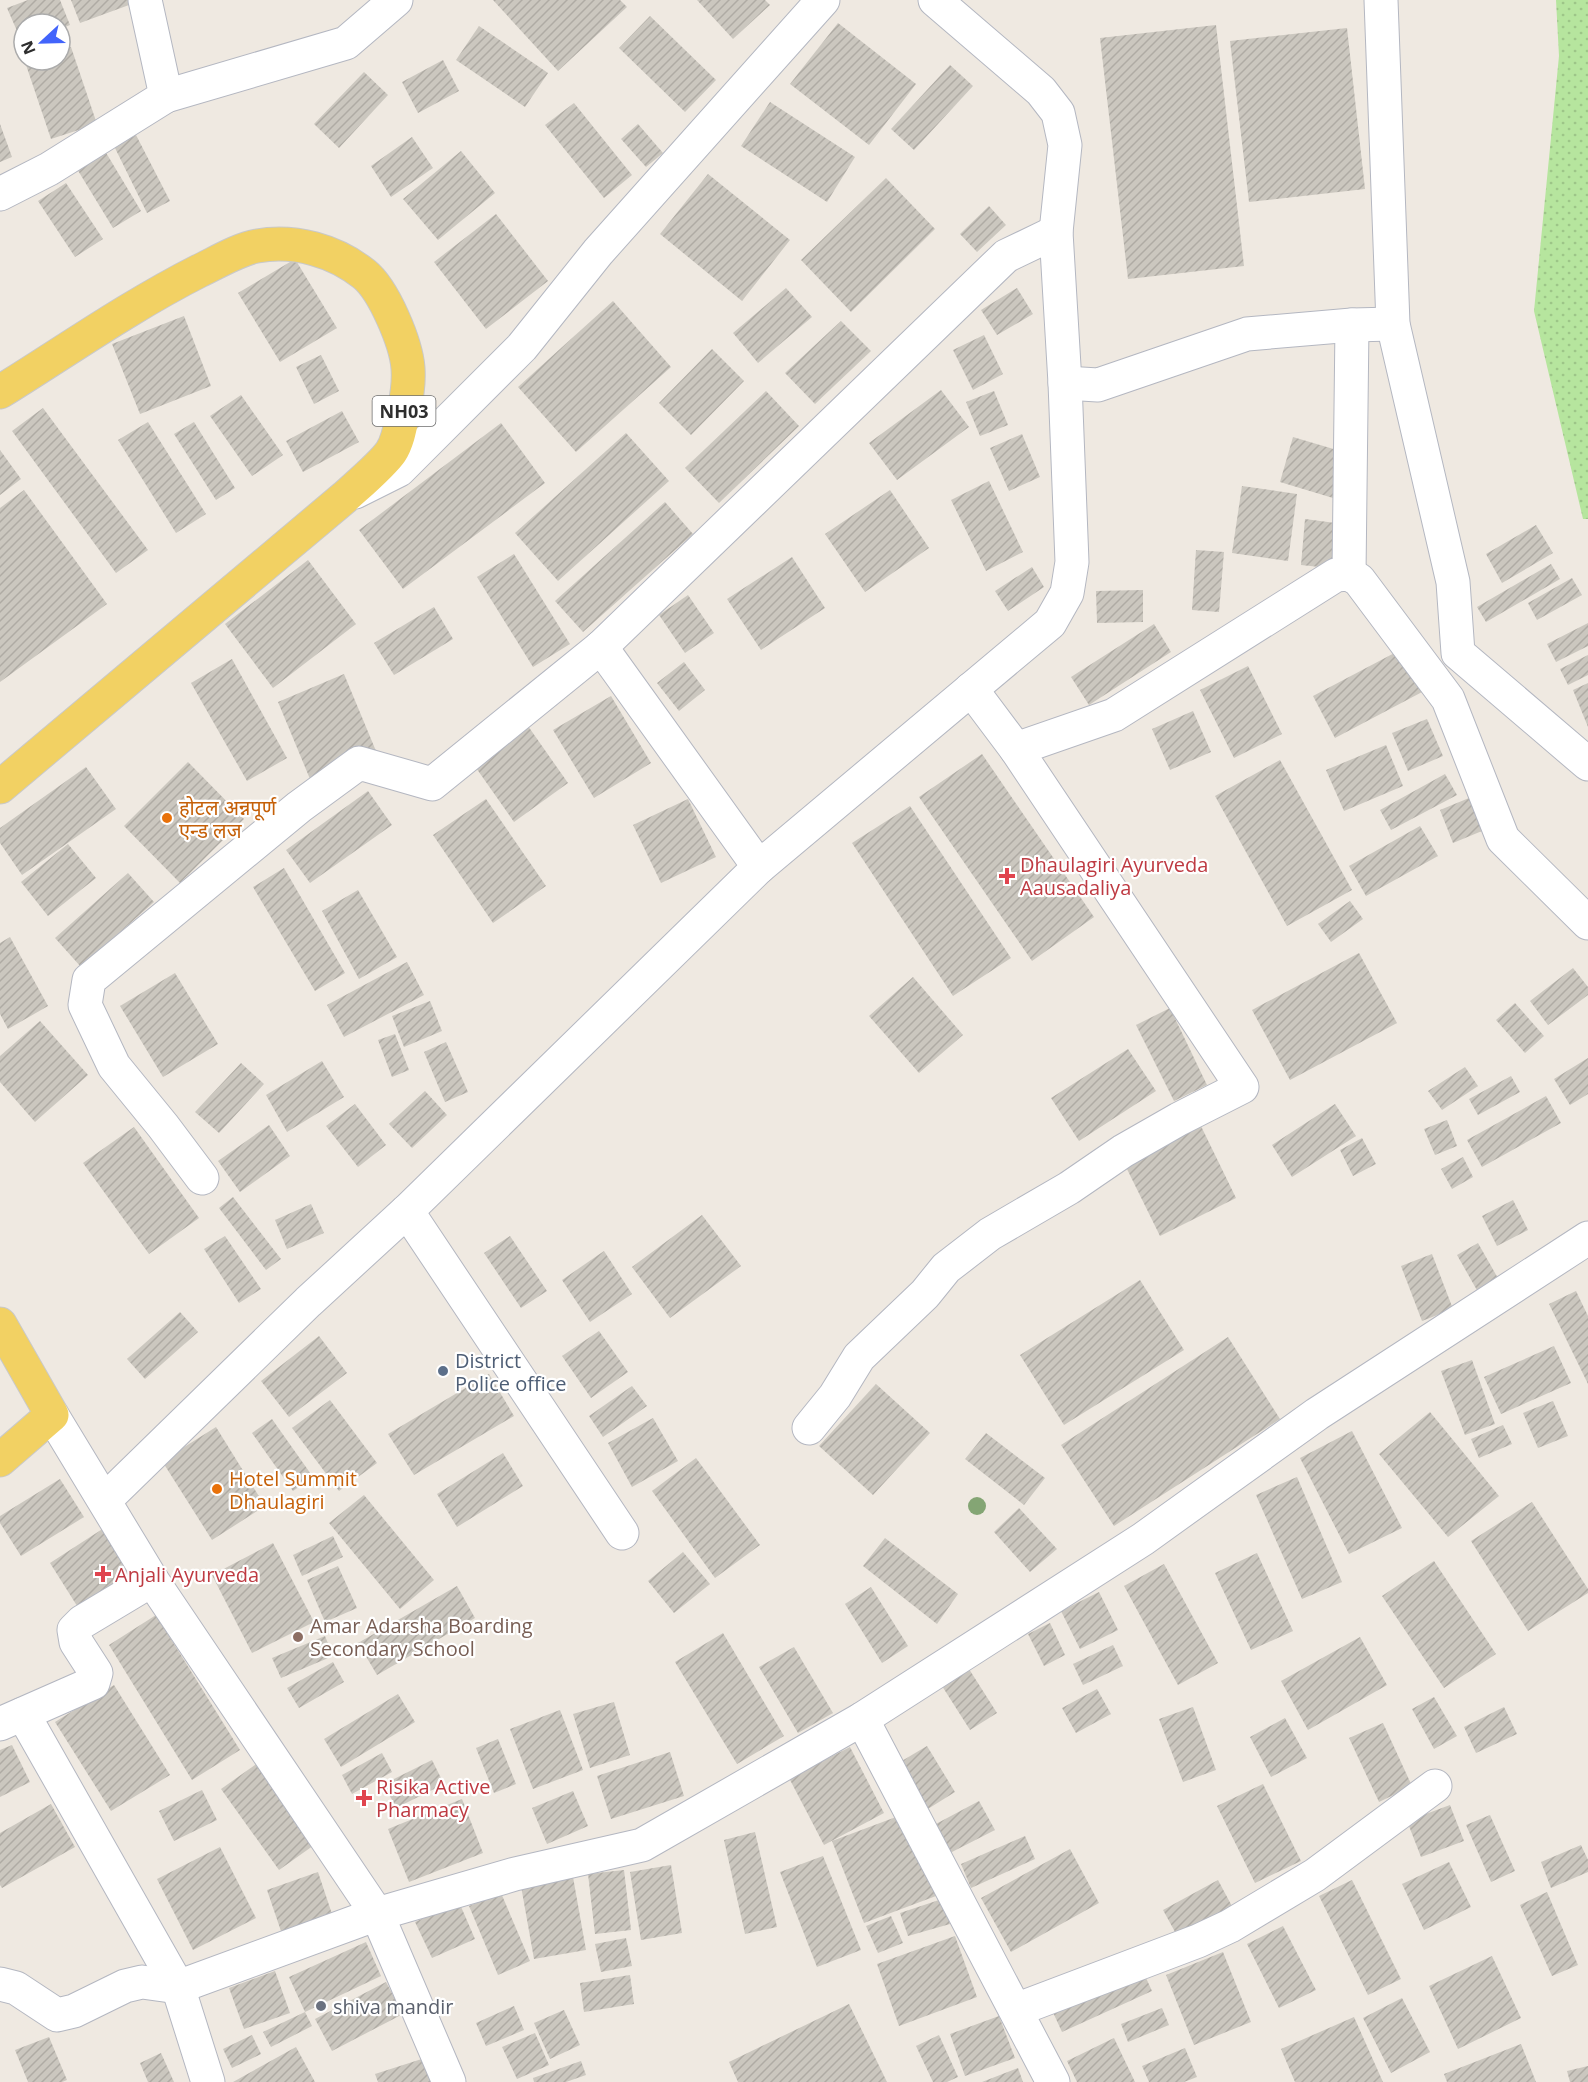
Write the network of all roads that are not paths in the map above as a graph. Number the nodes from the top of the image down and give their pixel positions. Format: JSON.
{"nodes":[{"id":1,"x":145,"y":0,"type":"edge"},
{"id":2,"x":396,"y":0,"type":"edge"},
{"id":3,"x":823,"y":0,"type":"edge"},
{"id":4,"x":935,"y":0,"type":"edge"},
{"id":5,"x":1381,"y":0,"type":"edge"},
{"id":6,"x":166,"y":96,"type":"junction"},
{"id":7,"x":0,"y":194,"type":"edge"},
{"id":8,"x":1056,"y":232,"type":"junction"},
{"id":9,"x":1393,"y":324,"type":"junction"},
{"id":10,"x":1352,"y":325,"type":"junction"},
{"id":11,"x":1065,"y":383,"type":"junction"},
{"id":12,"x":0,"y":392,"type":"edge"},
{"id":13,"x":345,"y":497,"type":"junction"},
{"id":14,"x":1349,"y":574,"type":"junction"},
{"id":15,"x":601,"y":647,"type":"junction"},
{"id":16,"x":971,"y":689,"type":"junction"},
{"id":17,"x":1016,"y":749,"type":"junction"},
{"id":18,"x":1588,"y":764,"type":"edge"},
{"id":19,"x":0,"y":787,"type":"edge"},
{"id":20,"x":759,"y":867,"type":"junction"},
{"id":21,"x":1588,"y":923,"type":"edge"},
{"id":22,"x":202,"y":1178,"type":"dead end"},
{"id":23,"x":407,"y":1211,"type":"junction"},
{"id":24,"x":1588,"y":1238,"type":"edge"},
{"id":25,"x":0,"y":1324,"type":"edge"},
{"id":26,"x":52,"y":1415,"type":"junction"},
{"id":27,"x":809,"y":1428,"type":"dead end"},
{"id":28,"x":0,"y":1460,"type":"edge"},
{"id":29,"x":105,"y":1500,"type":"junction"},
{"id":30,"x":622,"y":1533,"type":"dead end"},
{"id":31,"x":152,"y":1580,"type":"junction"},
{"id":32,"x":11,"y":1719,"type":"edge"},
{"id":33,"x":862,"y":1719,"type":"junction"},
{"id":34,"x":1435,"y":1786,"type":"dead end"},
{"id":35,"x":377,"y":1914,"type":"junction"},
{"id":36,"x":0,"y":1984,"type":"edge"},
{"id":37,"x":178,"y":1987,"type":"junction"},
{"id":38,"x":1016,"y":2010,"type":"junction"},
{"id":39,"x":208,"y":2082,"type":"edge"},
{"id":40,"x":449,"y":2082,"type":"edge"},
{"id":41,"x":1053,"y":2082,"type":"edge"}],
"edges":[{"from":1,"to":6,"type":"street"},
{"from":2,"to":6,"type":"street"},
{"from":3,"to":13,"type":"street"},
{"from":4,"to":8,"type":"street"},
{"from":5,"to":9,"type":"street"},
{"from":6,"to":7,"type":"street"},
{"from":8,"to":11,"type":"street"},
{"from":8,"to":15,"type":"street"},
{"from":9,"to":10,"type":"street"},
{"from":9,"to":18,"type":"street"},
{"from":10,"to":11,"type":"street"},
{"from":10,"to":14,"type":"street"},
{"from":11,"to":16,"type":"street"},
{"from":12,"to":13,"type":"main road","number":"NH03"},
{"from":13,"to":19,"type":"main road","number":"NH03"},
{"from":14,"to":17,"type":"street"},
{"from":14,"to":21,"type":"street"},
{"from":15,"to":20,"type":"street"},
{"from":15,"to":22,"type":"street"},
{"from":16,"to":17,"type":"street"},
{"from":16,"to":20,"type":"street"},
{"from":17,"to":27,"type":"street"},
{"from":20,"to":23,"type":"street"},
{"from":23,"to":29,"type":"street"},
{"from":23,"to":30,"type":"street"},
{"from":24,"to":33,"type":"street"},
{"from":25,"to":26,"type":"main road"},
{"from":26,"to":28,"type":"main road"},
{"from":26,"to":29,"type":"street"},
{"from":29,"to":31,"type":"street"},
{"from":31,"to":32,"type":"street"},
{"from":31,"to":35,"type":"street"},
{"from":32,"to":37,"type":"street"},
{"from":33,"to":35,"type":"street"},
{"from":33,"to":38,"type":"street"},
{"from":34,"to":38,"type":"street"},
{"from":35,"to":37,"type":"street"},
{"from":35,"to":40,"type":"street"},
{"from":36,"to":37,"type":"street"},
{"from":37,"to":39,"type":"street"},
{"from":38,"to":41,"type":"street"}]}
